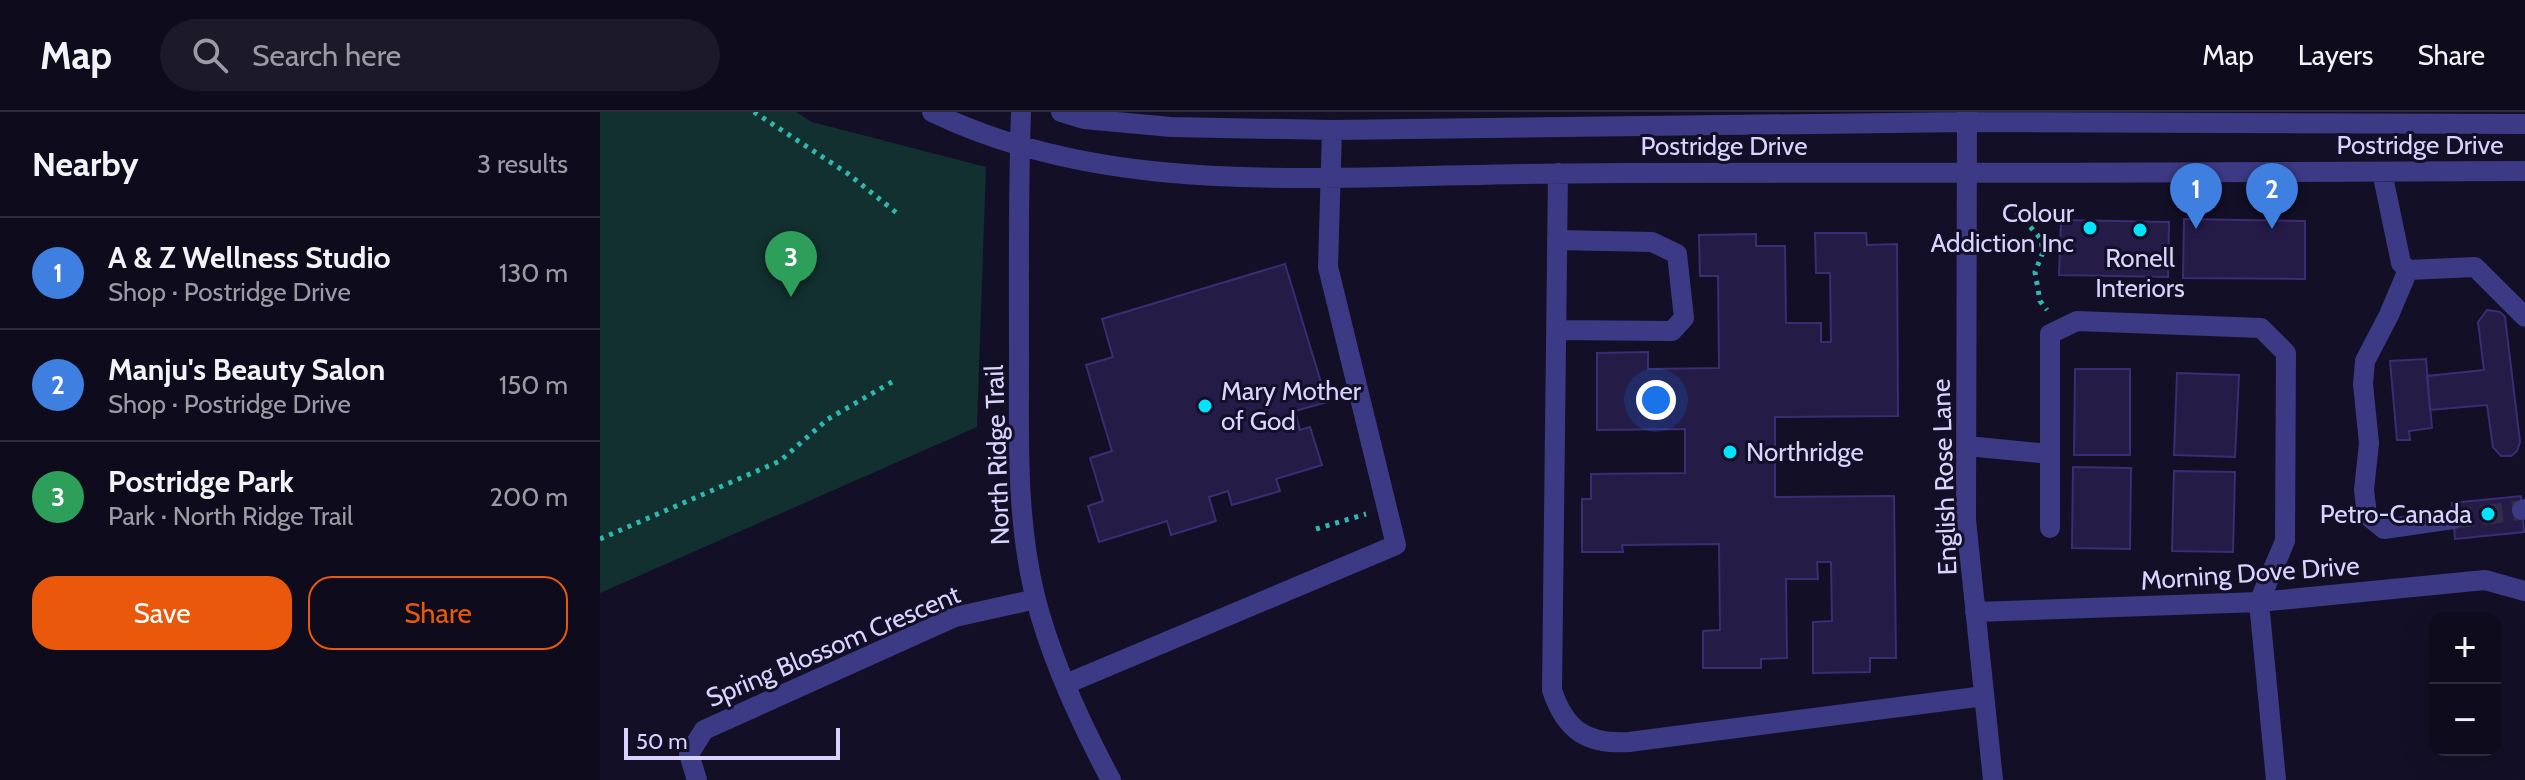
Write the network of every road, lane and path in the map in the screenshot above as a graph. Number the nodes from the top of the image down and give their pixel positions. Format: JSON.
{"nodes":[{"id":1,"x":754,"y":112,"type":"edge"},
{"id":2,"x":932,"y":112,"type":"edge"},
{"id":3,"x":1021,"y":112,"type":"edge"},
{"id":4,"x":1061,"y":112,"type":"edge"},
{"id":5,"x":1967,"y":117,"type":"edge"},
{"id":6,"x":2293,"y":119,"type":"edge"},
{"id":7,"x":2525,"y":124,"type":"edge"},
{"id":8,"x":1332,"y":130,"type":"junction"},
{"id":9,"x":1020,"y":146,"type":"junction"},
{"id":10,"x":2525,"y":171,"type":"edge"},
{"id":11,"x":1967,"y":172,"type":"junction"},
{"id":12,"x":2382,"y":172,"type":"junction"},
{"id":13,"x":1558,"y":173,"type":"junction"},
{"id":14,"x":1330,"y":178,"type":"junction"},
{"id":15,"x":2017,"y":212,"type":"dead end"},
{"id":16,"x":898,"y":214,"type":"dead end"},
{"id":17,"x":1557,"y":240,"type":"junction"},
{"id":18,"x":2408,"y":270,"type":"junction"},
{"id":19,"x":2525,"y":317,"type":"edge"},
{"id":20,"x":2061,"y":328,"type":"junction"},
{"id":21,"x":1556,"y":330,"type":"junction"},
{"id":22,"x":892,"y":382,"type":"dead end"},
{"id":23,"x":1967,"y":446,"type":"junction"},
{"id":24,"x":2050,"y":454,"type":"junction"},
{"id":25,"x":1387,"y":508,"type":"junction"},
{"id":26,"x":2453,"y":519,"type":"tunnel mouth"},
{"id":27,"x":2050,"y":528,"type":"dead end"},
{"id":28,"x":1316,"y":529,"type":"dead end"},
{"id":29,"x":600,"y":539,"type":"edge"},
{"id":30,"x":2525,"y":591,"type":"edge"},
{"id":31,"x":1036,"y":599,"type":"junction"},
{"id":32,"x":2259,"y":602,"type":"junction"},
{"id":33,"x":1975,"y":612,"type":"junction"},
{"id":34,"x":1066,"y":684,"type":"junction"},
{"id":35,"x":1984,"y":696,"type":"junction"},
{"id":36,"x":697,"y":780,"type":"edge"},
{"id":37,"x":1111,"y":780,"type":"edge"},
{"id":38,"x":1993,"y":780,"type":"edge"},
{"id":39,"x":2276,"y":780,"type":"edge"}],
"edges":[{"from":1,"to":16,"type":"path"},
{"from":2,"to":9,"type":"street","name":"Postridge Drive"},
{"from":3,"to":9,"type":"street","name":"North Ridge Trail"},
{"from":4,"to":8,"type":"street","name":"Postridge Drive"},
{"from":5,"to":6,"type":"street","name":"Postridge Drive"},
{"from":5,"to":8,"type":"street","name":"Postridge Drive"},
{"from":5,"to":11,"type":"street","name":"English Rose Lane"},
{"from":6,"to":7,"type":"street","name":"Postridge Drive"},
{"from":8,"to":14,"type":"street"},
{"from":9,"to":14,"type":"street","name":"Postridge Drive"},
{"from":9,"to":31,"type":"street","name":"North Ridge Trail"},
{"from":10,"to":12,"type":"street","name":"Postridge Drive"},
{"from":11,"to":12,"type":"street","name":"Postridge Drive"},
{"from":11,"to":13,"type":"street","name":"Postridge Drive"},
{"from":11,"to":23,"type":"street","name":"English Rose Lane"},
{"from":12,"to":18,"type":"street"},
{"from":13,"to":14,"type":"street","name":"Postridge Drive"},
{"from":13,"to":17,"type":"street"},
{"from":14,"to":25,"type":"street"},
{"from":15,"to":20,"type":"path"},
{"from":17,"to":21,"type":"street"},
{"from":17,"to":21,"type":"street"},
{"from":18,"to":19,"type":"street"},
{"from":18,"to":26,"type":"street"},
{"from":20,"to":24,"type":"street"},
{"from":20,"to":32,"type":"street"},
{"from":21,"to":35,"type":"street"},
{"from":22,"to":29,"type":"path"},
{"from":23,"to":24,"type":"street"},
{"from":23,"to":33,"type":"street","name":"English Rose Lane"},
{"from":24,"to":27,"type":"street"},
{"from":25,"to":28,"type":"path"},
{"from":25,"to":34,"type":"street"},
{"from":30,"to":32,"type":"street","name":"Morning Dove Drive"},
{"from":31,"to":34,"type":"street","name":"North Ridge Trail"},
{"from":31,"to":36,"type":"street","name":"Spring Blossom Crescent"},
{"from":32,"to":33,"type":"street","name":"Morning Dove Drive"},
{"from":32,"to":39,"type":"street"},
{"from":33,"to":35,"type":"street","name":"English Rose Lane"},
{"from":34,"to":37,"type":"street","name":"North Ridge Trail"},
{"from":35,"to":38,"type":"street","name":"English Rose Lane"}]}
